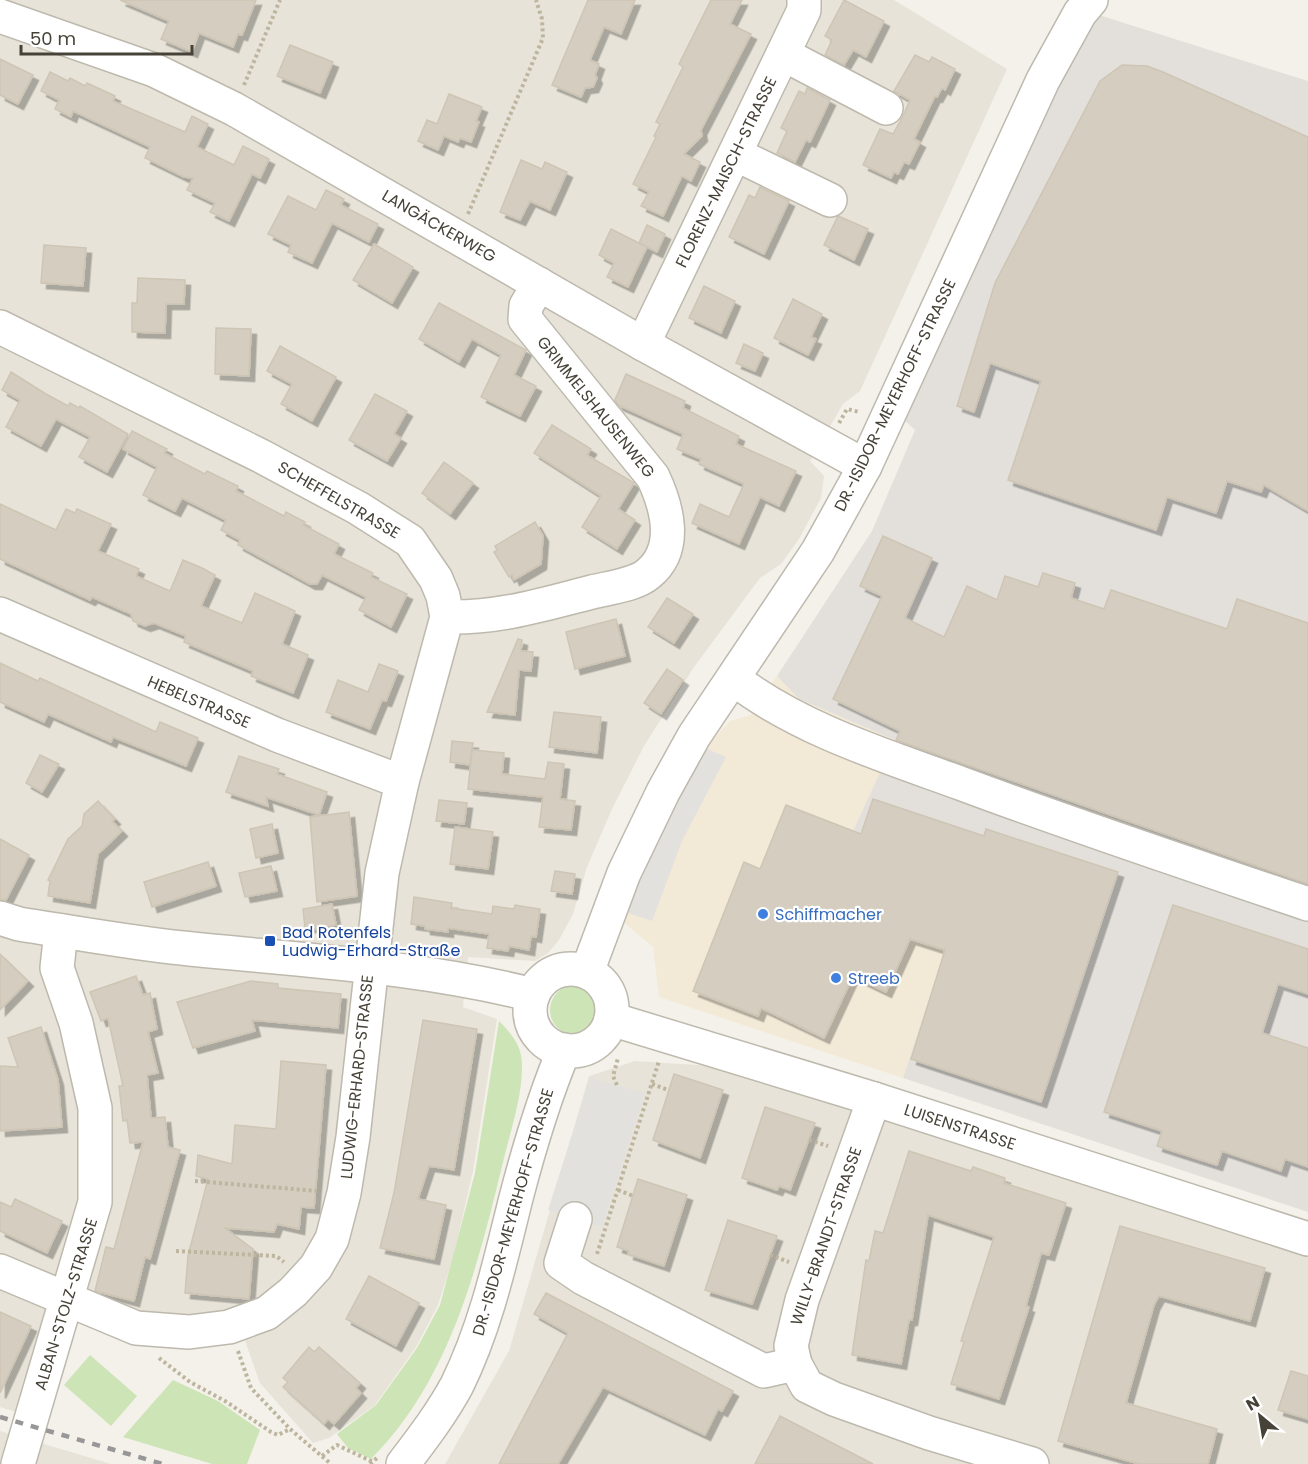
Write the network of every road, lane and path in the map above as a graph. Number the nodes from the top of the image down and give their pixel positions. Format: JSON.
{"nodes":[{"id":1,"x":280,"y":0,"type":"edge"},
{"id":2,"x":536,"y":0,"type":"edge"},
{"id":3,"x":804,"y":0,"type":"edge"},
{"id":4,"x":1091,"y":0,"type":"edge"},
{"id":5,"x":0,"y":16,"type":"edge"},
{"id":6,"x":783,"y":54,"type":"junction"},
{"id":7,"x":886,"y":108,"type":"dead end"},
{"id":8,"x":234,"y":109,"type":"junction"},
{"id":9,"x":735,"y":154,"type":"junction"},
{"id":10,"x":830,"y":200,"type":"dead end"},
{"id":11,"x":458,"y":237,"type":"junction"},
{"id":12,"x":539,"y":284,"type":"junction"},
{"id":13,"x":0,"y":327,"type":"edge"},
{"id":14,"x":643,"y":344,"type":"junction"},
{"id":15,"x":865,"y":466,"type":"junction"},
{"id":16,"x":0,"y":614,"type":"edge"},
{"id":17,"x":447,"y":617,"type":"junction"},
{"id":18,"x":734,"y":679,"type":"junction"},
{"id":19,"x":402,"y":782,"type":"junction"},
{"id":20,"x":1308,"y":904,"type":"edge"},
{"id":21,"x":0,"y":918,"type":"edge"},
{"id":22,"x":61,"y":931,"type":"junction"},
{"id":23,"x":370,"y":965,"type":"junction"},
{"id":24,"x":587,"y":972,"type":"junction"},
{"id":25,"x":533,"y":995,"type":"junction"},
{"id":26,"x":611,"y":1019,"type":"junction"},
{"id":27,"x":667,"y":1034,"type":"junction"},
{"id":28,"x":564,"y":1050,"type":"junction"},
{"id":29,"x":618,"y":1058,"type":"dead end"},
{"id":30,"x":652,"y":1084,"type":"junction"},
{"id":31,"x":617,"y":1085,"type":"dead end"},
{"id":32,"x":668,"y":1090,"type":"dead end"},
{"id":33,"x":874,"y":1100,"type":"junction"},
{"id":34,"x":195,"y":1181,"type":"dead end"},
{"id":35,"x":618,"y":1191,"type":"junction"},
{"id":36,"x":344,"y":1193,"type":"junction"},
{"id":37,"x":633,"y":1196,"type":"dead end"},
{"id":38,"x":575,"y":1219,"type":"dead end"},
{"id":39,"x":1308,"y":1239,"type":"edge"},
{"id":40,"x":176,"y":1251,"type":"dead end"},
{"id":41,"x":0,"y":1271,"type":"edge"},
{"id":42,"x":583,"y":1278,"type":"junction"},
{"id":43,"x":305,"y":1280,"type":"junction"},
{"id":44,"x":67,"y":1300,"type":"junction"},
{"id":45,"x":229,"y":1327,"type":"junction"},
{"id":46,"x":153,"y":1332,"type":"junction"},
{"id":47,"x":795,"y":1364,"type":"junction"},
{"id":48,"x":290,"y":1429,"type":"junction"},
{"id":49,"x":322,"y":1456,"type":"junction"},
{"id":50,"x":388,"y":1463,"type":"edge"},
{"id":51,"x":18,"y":1464,"type":"edge"},
{"id":52,"x":331,"y":1464,"type":"edge"},
{"id":53,"x":1032,"y":1464,"type":"edge"}],
"edges":[{"from":1,"to":8,"type":"path"},
{"from":2,"to":11,"type":"path"},
{"from":3,"to":6,"type":"street","name":"FLORENZ-MAISCH-STRASSE"},
{"from":4,"to":15,"type":"street","name":"DR.-ISIDOR-MEYERHOFF-STRASSE"},
{"from":5,"to":8,"type":"street","name":"LANGÄCKERWEG"},
{"from":6,"to":7,"type":"street"},
{"from":6,"to":9,"type":"street","name":"FLORENZ-MAISCH-STRASSE"},
{"from":8,"to":11,"type":"street","name":"LANGÄCKERWEG"},
{"from":9,"to":10,"type":"street"},
{"from":9,"to":14,"type":"street","name":"FLORENZ-MAISCH-STRASSE"},
{"from":11,"to":12,"type":"street","name":"LANGÄCKERWEG"},
{"from":12,"to":14,"type":"street","name":"LANGÄCKERWEG"},
{"from":12,"to":17,"type":"street","name":"GRIMMELSHAUSENWEG"},
{"from":13,"to":17,"type":"street","name":"SCHEFFELSTRASSE"},
{"from":14,"to":15,"type":"street","name":"LANGÄCKERWEG"},
{"from":15,"to":18,"type":"street","name":"DR.-ISIDOR-MEYERHOFF-STRASSE"},
{"from":16,"to":19,"type":"street","name":"HEBELSTRASSE"},
{"from":17,"to":19,"type":"street","name":"SCHEFFELSTRASSE"},
{"from":18,"to":20,"type":"street"},
{"from":18,"to":24,"type":"street","name":"DR.-ISIDOR-MEYERHOFF-STRASSE"},
{"from":19,"to":23,"type":"street","name":"SCHEFFELSTRASSE"},
{"from":21,"to":22,"type":"street"},
{"from":22,"to":23,"type":"street"},
{"from":22,"to":44,"type":"street","name":"ALBAN-STOLZ-STRASSE"},
{"from":23,"to":25,"type":"street"},
{"from":23,"to":36,"type":"street","name":"LUDWIG-ERHARD-STRASSE"},
{"from":24,"to":25,"type":"street"},
{"from":24,"to":26,"type":"street"},
{"from":25,"to":28,"type":"street"},
{"from":26,"to":27,"type":"street","name":"LUISENSTRASSE"},
{"from":26,"to":28,"type":"street"},
{"from":27,"to":30,"type":"path"},
{"from":27,"to":33,"type":"street","name":"LUISENSTRASSE"},
{"from":28,"to":50,"type":"street","name":"DR.-ISIDOR-MEYERHOFF-STRASSE"},
{"from":29,"to":31,"type":"path"},
{"from":30,"to":32,"type":"path"},
{"from":30,"to":35,"type":"path"},
{"from":33,"to":39,"type":"street","name":"LUISENSTRASSE"},
{"from":33,"to":47,"type":"street","name":"WILLY-BRANDT-STRASSE"},
{"from":34,"to":36,"type":"path"},
{"from":35,"to":37,"type":"path"},
{"from":35,"to":42,"type":"path"},
{"from":36,"to":43,"type":"street","name":"LUDWIG-ERHARD-STRASSE"},
{"from":38,"to":42,"type":"street"},
{"from":40,"to":43,"type":"path"},
{"from":41,"to":44,"type":"street","name":"LUDWIG-ERHARD-STRASSE"},
{"from":42,"to":47,"type":"street"},
{"from":43,"to":45,"type":"street","name":"LUDWIG-ERHARD-STRASSE"},
{"from":44,"to":46,"type":"street","name":"LUDWIG-ERHARD-STRASSE"},
{"from":44,"to":51,"type":"street","name":"ALBAN-STOLZ-STRASSE"},
{"from":45,"to":46,"type":"street","name":"LUDWIG-ERHARD-STRASSE"},
{"from":45,"to":48,"type":"path"},
{"from":46,"to":48,"type":"path"},
{"from":47,"to":53,"type":"street"},
{"from":48,"to":49,"type":"path"},
{"from":49,"to":50,"type":"path"},
{"from":49,"to":52,"type":"path"}]}
